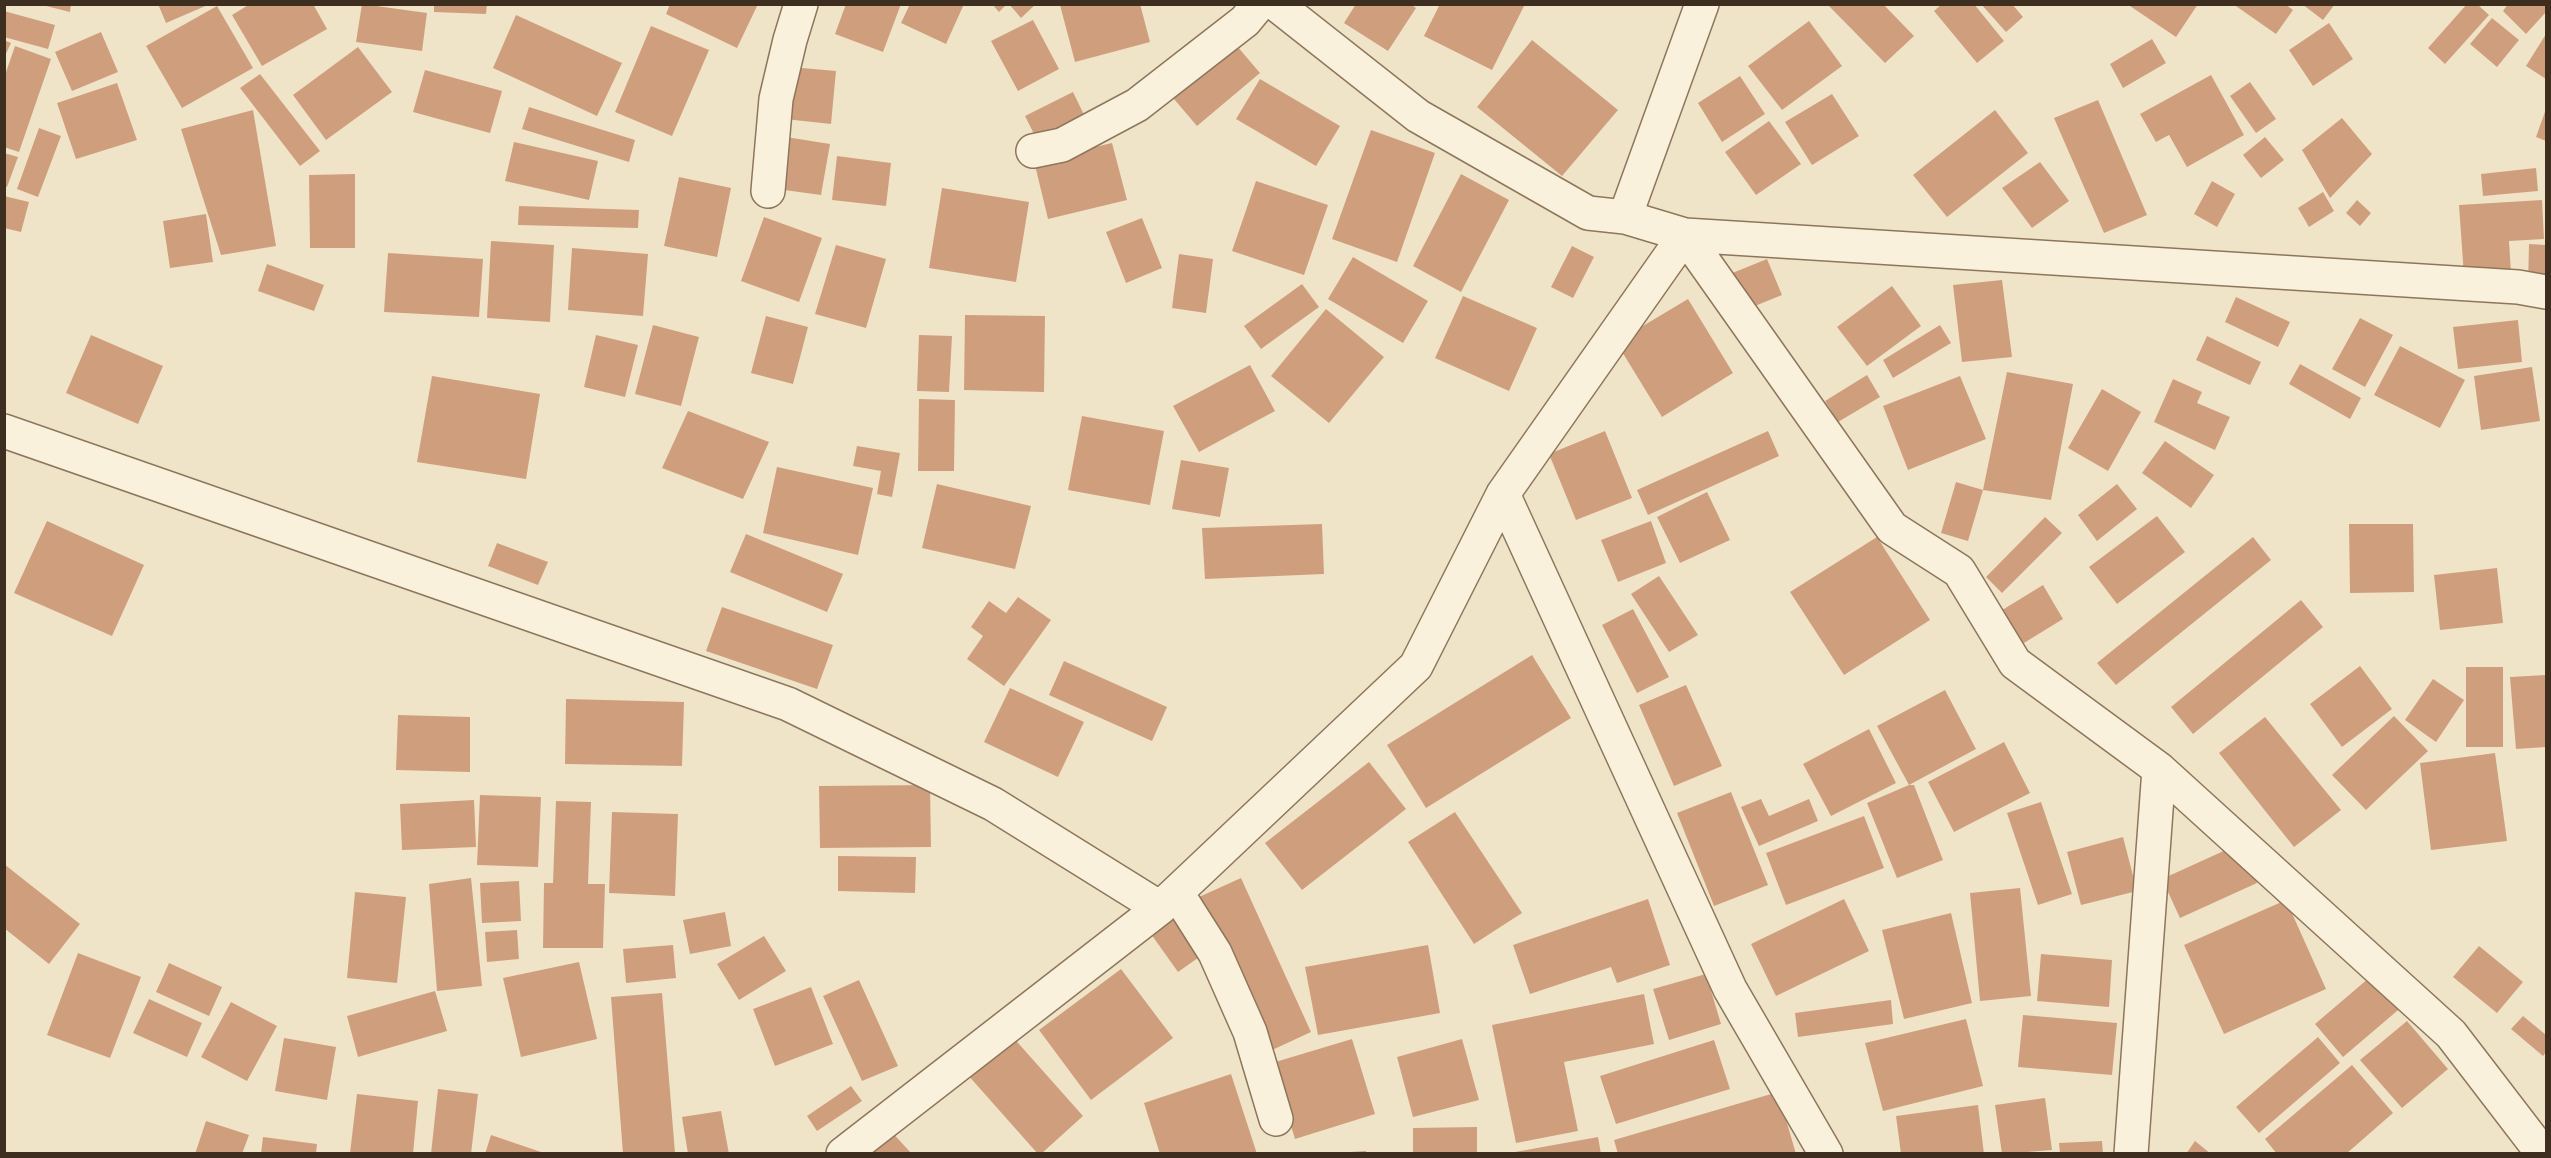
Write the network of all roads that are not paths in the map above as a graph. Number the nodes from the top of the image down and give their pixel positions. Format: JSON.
{"nodes":[{"id":1,"x":801,"y":4,"type":"edge"},
{"id":2,"x":1259,"y":4,"type":"edge"},
{"id":3,"x":1276,"y":4,"type":"edge"},
{"id":4,"x":1702,"y":4,"type":"edge"},
{"id":5,"x":1033,"y":151,"type":"dead end"},
{"id":6,"x":768,"y":191,"type":"dead end"},
{"id":7,"x":1625,"y":217,"type":"junction"},
{"id":8,"x":1685,"y":235,"type":"junction"},
{"id":9,"x":2547,"y":292,"type":"edge"},
{"id":10,"x":4,"y":431,"type":"edge"},
{"id":11,"x":1503,"y":494,"type":"junction"},
{"id":12,"x":2159,"y":769,"type":"junction"},
{"id":13,"x":1169,"y":901,"type":"junction"},
{"id":14,"x":1276,"y":1119,"type":"dead end"},
{"id":15,"x":843,"y":1154,"type":"edge"},
{"id":16,"x":1826,"y":1154,"type":"edge"},
{"id":17,"x":2131,"y":1154,"type":"edge"},
{"id":18,"x":2543,"y":1154,"type":"edge"}],
"edges":[{"from":1,"to":6,"type":"street"},
{"from":2,"to":5,"type":"street"},
{"from":3,"to":7,"type":"street"},
{"from":4,"to":7,"type":"street"},
{"from":7,"to":8,"type":"street"},
{"from":8,"to":9,"type":"street"},
{"from":8,"to":11,"type":"street"},
{"from":8,"to":12,"type":"street"},
{"from":10,"to":13,"type":"street"},
{"from":11,"to":13,"type":"street"},
{"from":11,"to":16,"type":"street"},
{"from":12,"to":17,"type":"street"},
{"from":12,"to":18,"type":"street"},
{"from":13,"to":14,"type":"street"},
{"from":13,"to":15,"type":"street"}]}
